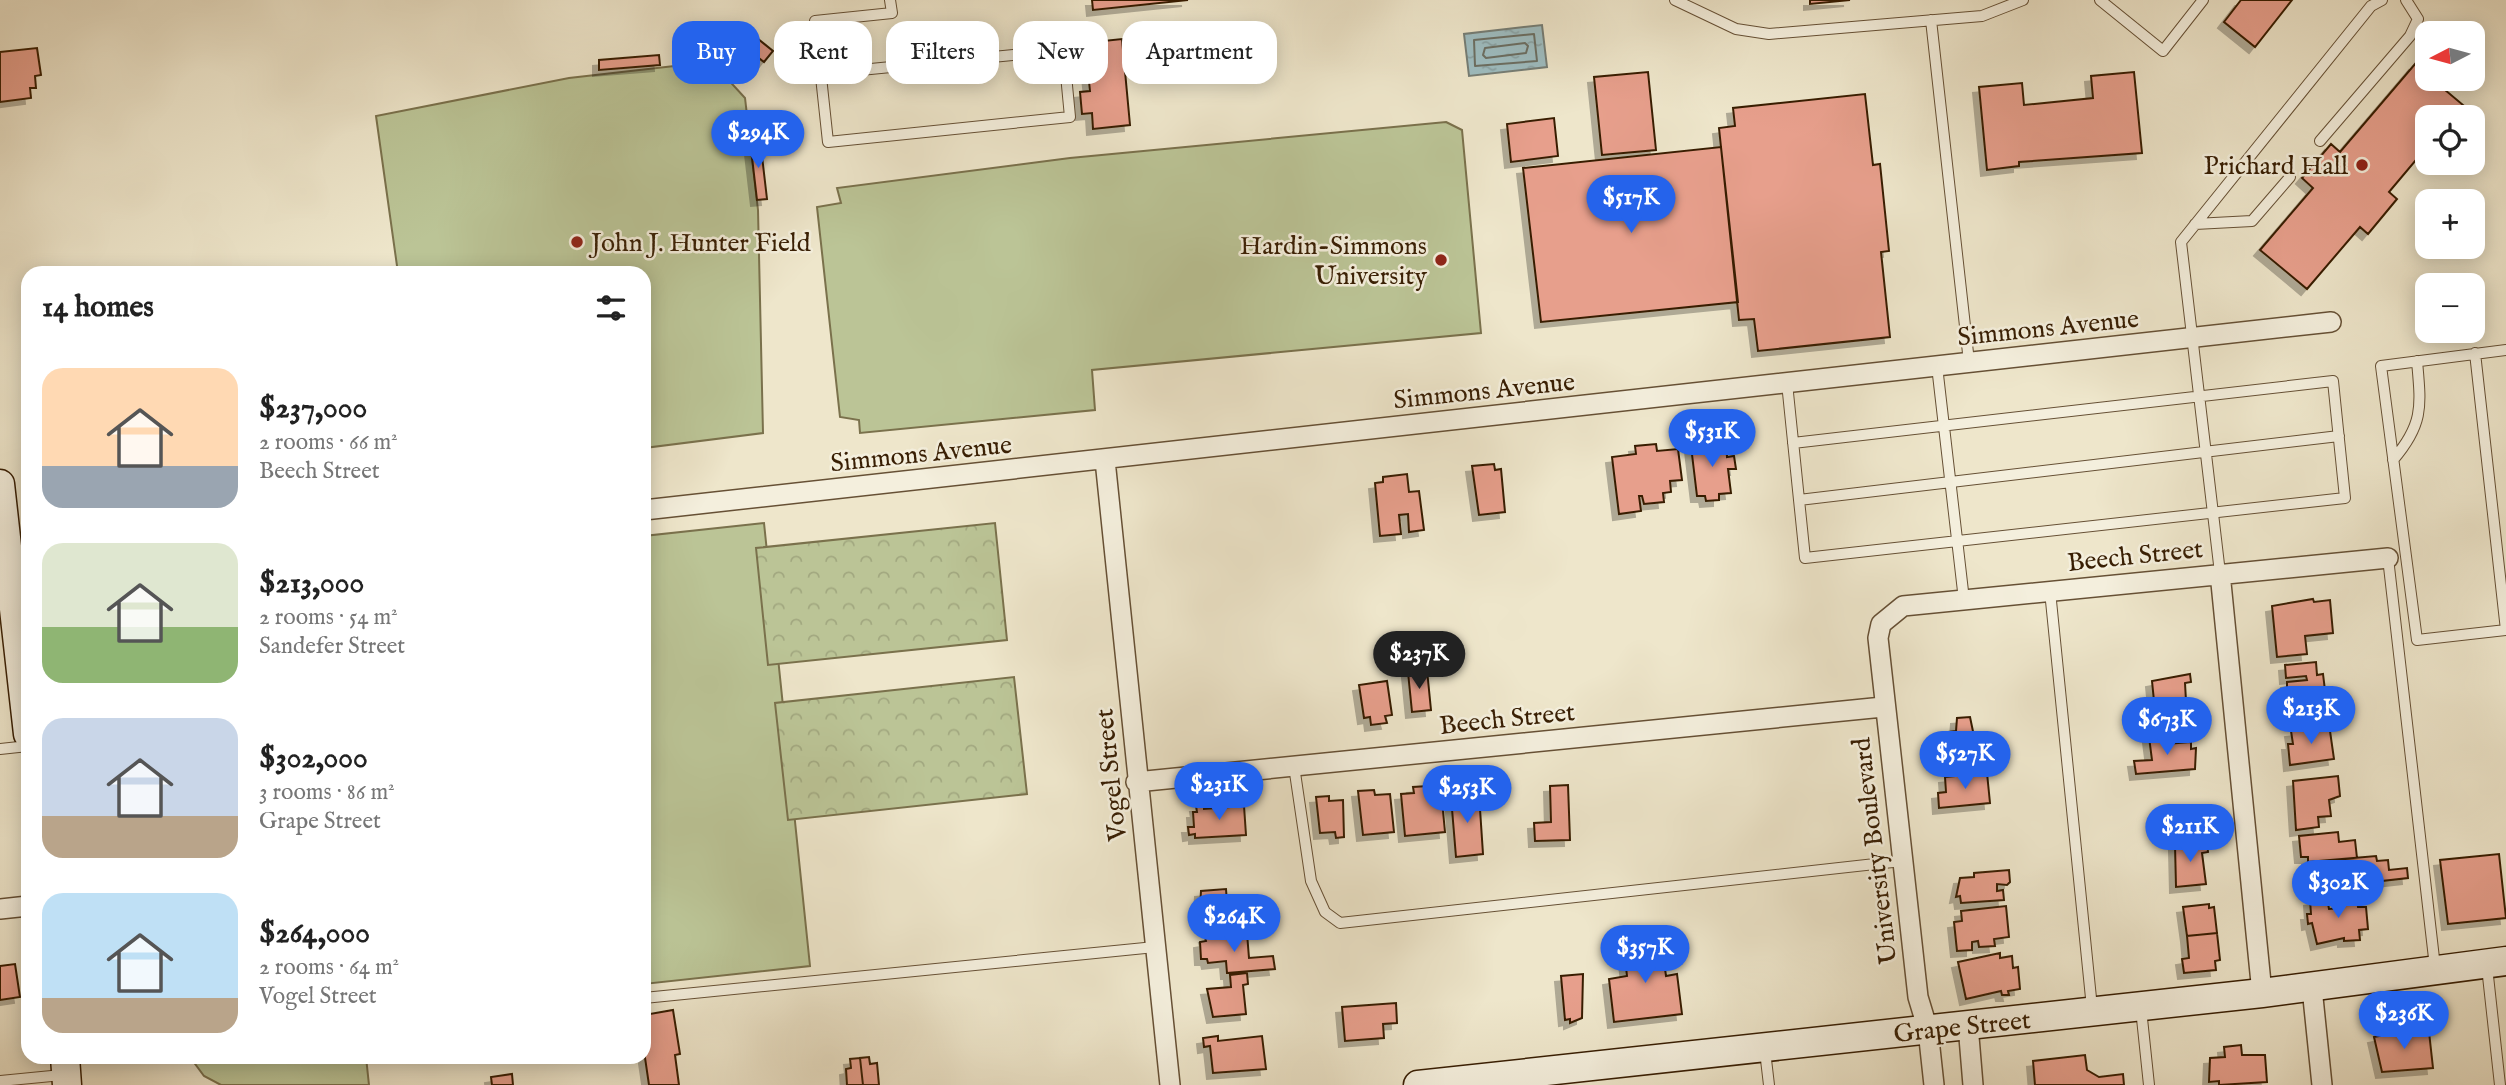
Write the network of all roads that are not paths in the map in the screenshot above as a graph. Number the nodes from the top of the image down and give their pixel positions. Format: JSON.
{"nodes":[{"id":1,"x":890,"y":0,"type":"edge"},
{"id":2,"x":2023,"y":0,"type":"edge"},
{"id":3,"x":2099,"y":0,"type":"edge"},
{"id":4,"x":2203,"y":0,"type":"edge"},
{"id":5,"x":2382,"y":0,"type":"edge"},
{"id":6,"x":2406,"y":0,"type":"edge"},
{"id":7,"x":1681,"y":1,"type":"edge"},
{"id":8,"x":1931,"y":20,"type":"junction"},
{"id":9,"x":814,"y":21,"type":"edge"},
{"id":10,"x":1013,"y":55,"type":"edge"},
{"id":11,"x":872,"y":69,"type":"edge"},
{"id":12,"x":821,"y":84,"type":"edge"},
{"id":13,"x":1067,"y":84,"type":"edge"},
{"id":14,"x":2320,"y":142,"type":"dead end"},
{"id":15,"x":2290,"y":177,"type":"dead end"},
{"id":16,"x":2196,"y":224,"type":"junction"},
{"id":17,"x":2331,"y":322,"type":"dead end"},
{"id":18,"x":2191,"y":337,"type":"junction"},
{"id":19,"x":2506,"y":350,"type":"edge"},
{"id":20,"x":2475,"y":353,"type":"junction"},
{"id":21,"x":2417,"y":361,"type":"junction"},
{"id":22,"x":1969,"y":362,"type":"junction"},
{"id":23,"x":1937,"y":366,"type":"junction"},
{"id":24,"x":1787,"y":383,"type":"junction"},
{"id":25,"x":2199,"y":397,"type":"junction"},
{"id":26,"x":1944,"y":426,"type":"junction"},
{"id":27,"x":2339,"y":436,"type":"junction"},
{"id":28,"x":1793,"y":443,"type":"junction"},
{"id":29,"x":2205,"y":452,"type":"junction"},
{"id":30,"x":1105,"y":460,"type":"junction"},
{"id":31,"x":2393,"y":460,"type":"junction"},
{"id":32,"x":1951,"y":482,"type":"junction"},
{"id":33,"x":0,"y":484,"type":"edge"},
{"id":34,"x":1799,"y":500,"type":"junction"},
{"id":35,"x":651,"y":509,"type":"edge"},
{"id":36,"x":2213,"y":513,"type":"junction"},
{"id":37,"x":1957,"y":541,"type":"junction"},
{"id":38,"x":2388,"y":558,"type":"joint"},
{"id":39,"x":2220,"y":573,"type":"junction"},
{"id":40,"x":12,"y":580,"type":"edge"},
{"id":41,"x":2050,"y":591,"type":"junction"},
{"id":42,"x":1964,"y":600,"type":"junction"},
{"id":43,"x":1891,"y":614,"type":"joint"},
{"id":44,"x":2506,"y":630,"type":"edge"},
{"id":45,"x":21,"y":667,"type":"edge"},
{"id":46,"x":1884,"y":707,"type":"junction"},
{"id":47,"x":21,"y":747,"type":"edge"},
{"id":48,"x":0,"y":749,"type":"edge"},
{"id":49,"x":1294,"y":766,"type":"junction"},
{"id":50,"x":1136,"y":782,"type":"junction"},
{"id":51,"x":1902,"y":861,"type":"junction"},
{"id":52,"x":21,"y":907,"type":"edge"},
{"id":53,"x":0,"y":909,"type":"edge"},
{"id":54,"x":1155,"y":947,"type":"junction"},
{"id":55,"x":2496,"y":962,"type":"edge"},
{"id":56,"x":2436,"y":971,"type":"junction"},
{"id":57,"x":2312,"y":988,"type":"junction"},
{"id":58,"x":2262,"y":993,"type":"junction"},
{"id":59,"x":651,"y":997,"type":"edge"},
{"id":60,"x":2140,"y":1006,"type":"junction"},
{"id":61,"x":2092,"y":1012,"type":"junction"},
{"id":62,"x":1968,"y":1025,"type":"junction"},
{"id":63,"x":1928,"y":1030,"type":"junction"},
{"id":64,"x":1764,"y":1048,"type":"junction"},
{"id":65,"x":66,"y":1072,"type":"edge"},
{"id":66,"x":0,"y":1081,"type":"edge"},
{"id":67,"x":1170,"y":1085,"type":"edge"},
{"id":68,"x":1418,"y":1085,"type":"edge"},
{"id":69,"x":1769,"y":1085,"type":"edge"},
{"id":70,"x":1934,"y":1085,"type":"edge"},
{"id":71,"x":1973,"y":1085,"type":"edge"},
{"id":72,"x":2149,"y":1085,"type":"edge"},
{"id":73,"x":2322,"y":1085,"type":"edge"},
{"id":74,"x":2500,"y":1085,"type":"edge"}],
"edges":[{"from":1,"to":9,"type":"lane"},
{"from":2,"to":8,"type":"lane"},
{"from":3,"to":4,"type":"lane"},
{"from":5,"to":16,"type":"lane"},
{"from":6,"to":14,"type":"lane"},
{"from":7,"to":8,"type":"lane"},
{"from":8,"to":22,"type":"lane"},
{"from":10,"to":11,"type":"lane"},
{"from":12,"to":13,"type":"lane"},
{"from":15,"to":16,"type":"lane"},
{"from":16,"to":18,"type":"lane"},
{"from":17,"to":18,"type":"street","name":"Simmons Avenue"},
{"from":18,"to":22,"type":"street","name":"Simmons Avenue"},
{"from":18,"to":25,"type":"lane"},
{"from":19,"to":20,"type":"lane"},
{"from":20,"to":21,"type":"lane"},
{"from":20,"to":44,"type":"lane"},
{"from":21,"to":31,"type":"lane"},
{"from":21,"to":31,"type":"lane"},
{"from":22,"to":23,"type":"street","name":"Simmons Avenue"},
{"from":23,"to":24,"type":"street","name":"Simmons Avenue"},
{"from":23,"to":26,"type":"lane"},
{"from":24,"to":28,"type":"lane"},
{"from":24,"to":30,"type":"street","name":"Simmons Avenue"},
{"from":25,"to":26,"type":"lane"},
{"from":25,"to":27,"type":"lane"},
{"from":25,"to":29,"type":"lane"},
{"from":26,"to":28,"type":"lane"},
{"from":26,"to":32,"type":"lane"},
{"from":27,"to":29,"type":"lane"},
{"from":27,"to":36,"type":"lane"},
{"from":28,"to":34,"type":"lane"},
{"from":29,"to":32,"type":"lane"},
{"from":29,"to":36,"type":"lane"},
{"from":30,"to":35,"type":"street","name":"Simmons Avenue"},
{"from":30,"to":50,"type":"street","name":"Vogel Street"},
{"from":31,"to":44,"type":"lane"},
{"from":32,"to":34,"type":"lane"},
{"from":32,"to":37,"type":"lane"},
{"from":33,"to":40,"type":"street"},
{"from":34,"to":37,"type":"lane"},
{"from":36,"to":37,"type":"lane"},
{"from":36,"to":39,"type":"lane"},
{"from":37,"to":42,"type":"lane"},
{"from":38,"to":39,"type":"street","name":"Beech Street"},
{"from":38,"to":56,"type":"lane"},
{"from":39,"to":41,"type":"street","name":"Beech Street"},
{"from":39,"to":58,"type":"street"},
{"from":40,"to":45,"type":"street"},
{"from":41,"to":42,"type":"street","name":"Beech Street"},
{"from":41,"to":61,"type":"lane"},
{"from":42,"to":43,"type":"street","name":"Beech Street"},
{"from":43,"to":46,"type":"street","name":"University Boulevard"},
{"from":46,"to":49,"type":"street","name":"Beech Street"},
{"from":46,"to":51,"type":"street","name":"University Boulevard"},
{"from":47,"to":48,"type":"lane"},
{"from":49,"to":50,"type":"street","name":"Beech Street"},
{"from":49,"to":51,"type":"lane"},
{"from":50,"to":54,"type":"street","name":"Vogel Street"},
{"from":51,"to":63,"type":"street","name":"University Boulevard"},
{"from":52,"to":53,"type":"street"},
{"from":54,"to":59,"type":"lane"},
{"from":54,"to":67,"type":"street","name":"Vogel Street"},
{"from":55,"to":56,"type":"street","name":"Grape Street"},
{"from":55,"to":74,"type":"lane"},
{"from":56,"to":57,"type":"street","name":"Grape Street"},
{"from":57,"to":58,"type":"street","name":"Grape Street"},
{"from":57,"to":73,"type":"street"},
{"from":58,"to":60,"type":"street","name":"Grape Street"},
{"from":60,"to":61,"type":"street","name":"Grape Street"},
{"from":60,"to":72,"type":"lane"},
{"from":61,"to":62,"type":"street","name":"Grape Street"},
{"from":62,"to":63,"type":"street","name":"Grape Street"},
{"from":62,"to":71,"type":"street"},
{"from":63,"to":64,"type":"street","name":"Grape Street"},
{"from":63,"to":70,"type":"street","name":"University Boulevard"},
{"from":64,"to":68,"type":"street","name":"Grape Street"},
{"from":64,"to":69,"type":"lane"},
{"from":65,"to":66,"type":"lane"}]}
